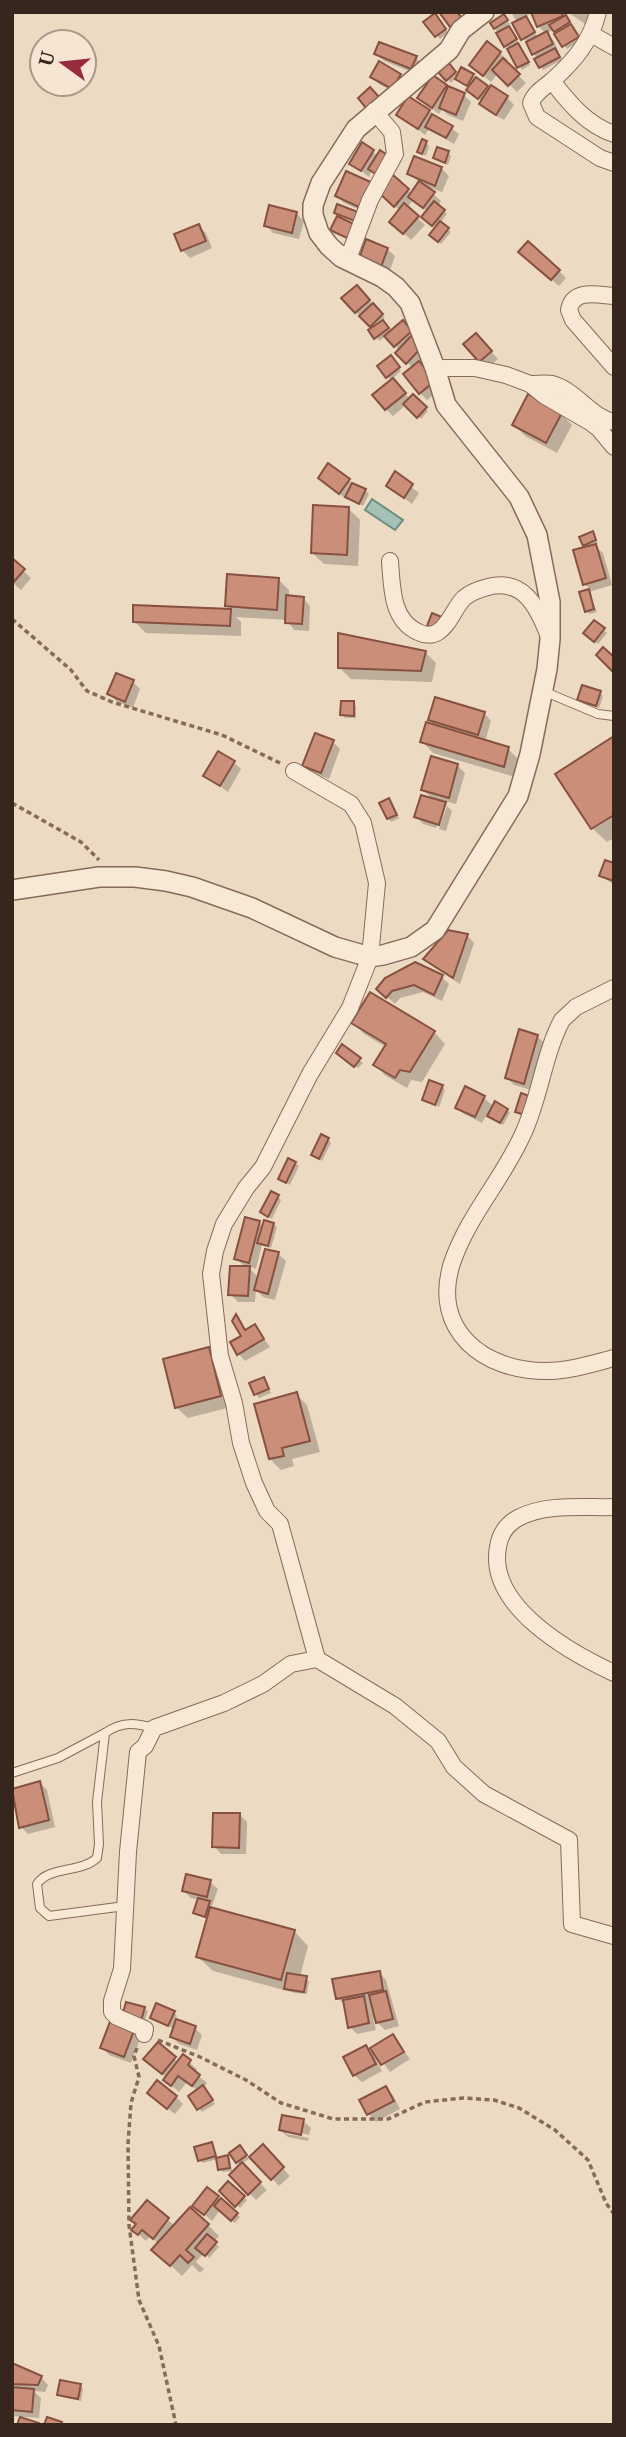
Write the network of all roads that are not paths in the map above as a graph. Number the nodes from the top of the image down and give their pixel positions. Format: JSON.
{"nodes":[{"id":1,"x":484,"y":12,"type":"edge"},
{"id":2,"x":597,"y":12,"type":"edge"},
{"id":3,"x":591,"y":34,"type":"junction"},
{"id":4,"x":614,"y":47,"type":"edge"},
{"id":5,"x":552,"y":81,"type":"junction"},
{"id":6,"x":374,"y":111,"type":"junction"},
{"id":7,"x":614,"y":134,"type":"edge"},
{"id":8,"x":614,"y":163,"type":"edge"},
{"id":9,"x":341,"y":257,"type":"junction"},
{"id":10,"x":614,"y":296,"type":"edge"},
{"id":11,"x":614,"y":366,"type":"edge"},
{"id":12,"x":435,"y":368,"type":"junction"},
{"id":13,"x":530,"y":384,"type":"junction"},
{"id":14,"x":614,"y":422,"type":"edge"},
{"id":15,"x":614,"y":447,"type":"edge"},
{"id":16,"x":390,"y":561,"type":"dead end"},
{"id":17,"x":550,"y":639,"type":"junction"},
{"id":18,"x":543,"y":691,"type":"junction"},
{"id":19,"x":614,"y":716,"type":"edge"},
{"id":20,"x":295,"y":771,"type":"road end"},
{"id":21,"x":12,"y":890,"type":"edge"},
{"id":22,"x":370,"y":957,"type":"junction"},
{"id":23,"x":614,"y":988,"type":"edge"},
{"id":24,"x":614,"y":1358,"type":"edge"},
{"id":25,"x":614,"y":1507,"type":"edge"},
{"id":26,"x":317,"y":1659,"type":"junction"},
{"id":27,"x":614,"y":1673,"type":"edge"},
{"id":28,"x":154,"y":1728,"type":"junction"},
{"id":29,"x":105,"y":1733,"type":"junction"},
{"id":30,"x":12,"y":1773,"type":"edge"},
{"id":31,"x":125,"y":1906,"type":"junction"},
{"id":32,"x":614,"y":1936,"type":"edge"},
{"id":33,"x":144,"y":2034,"type":"road end"}],
"edges":[{"from":1,"to":6,"type":"street"},
{"from":2,"to":3,"type":"street"},
{"from":3,"to":4,"type":"street"},
{"from":3,"to":5,"type":"street"},
{"from":5,"to":7,"type":"street"},
{"from":5,"to":8,"type":"street"},
{"from":6,"to":9,"type":"street"},
{"from":6,"to":9,"type":"street"},
{"from":9,"to":12,"type":"street"},
{"from":10,"to":11,"type":"street"},
{"from":12,"to":13,"type":"street"},
{"from":12,"to":17,"type":"street"},
{"from":13,"to":14,"type":"street"},
{"from":13,"to":15,"type":"street"},
{"from":16,"to":17,"type":"street"},
{"from":17,"to":18,"type":"street"},
{"from":18,"to":19,"type":"lane"},
{"from":18,"to":22,"type":"street"},
{"from":20,"to":22,"type":"street"},
{"from":21,"to":22,"type":"street"},
{"from":22,"to":26,"type":"street"},
{"from":23,"to":24,"type":"street"},
{"from":25,"to":27,"type":"street"},
{"from":26,"to":28,"type":"street"},
{"from":26,"to":32,"type":"street"},
{"from":28,"to":29,"type":"lane"},
{"from":28,"to":31,"type":"street"},
{"from":29,"to":30,"type":"lane"},
{"from":29,"to":31,"type":"lane"},
{"from":31,"to":33,"type":"street"}]}
